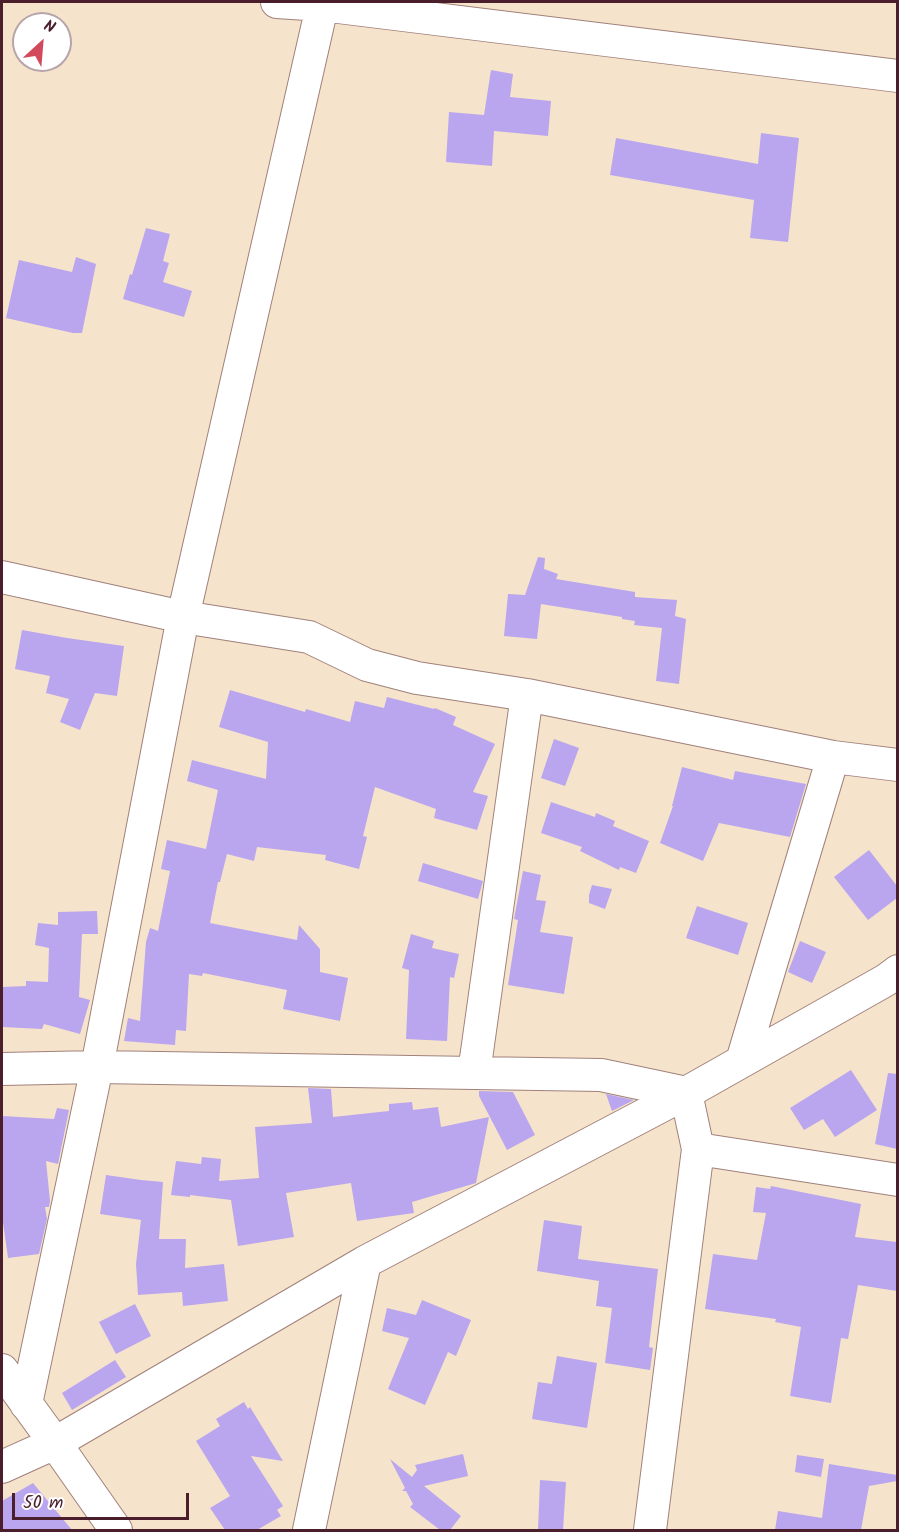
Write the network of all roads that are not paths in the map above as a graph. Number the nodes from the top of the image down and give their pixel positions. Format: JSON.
{"nodes":[{"id":1,"x":277,"y":2,"type":"edge"},
{"id":2,"x":323,"y":3,"type":"edge"},
{"id":3,"x":897,"y":76,"type":"edge"},
{"id":4,"x":2,"y":577,"type":"edge"},
{"id":5,"x":183,"y":617,"type":"junction"},
{"id":6,"x":527,"y":695,"type":"junction"},
{"id":7,"x":833,"y":757,"type":"junction"},
{"id":8,"x":897,"y":765,"type":"edge"},
{"id":9,"x":897,"y":971,"type":"edge"},
{"id":10,"x":742,"y":1061,"type":"junction"},
{"id":11,"x":98,"y":1067,"type":"junction"},
{"id":12,"x":2,"y":1069,"type":"edge"},
{"id":13,"x":474,"y":1073,"type":"junction"},
{"id":14,"x":686,"y":1093,"type":"junction"},
{"id":15,"x":698,"y":1149,"type":"junction"},
{"id":16,"x":897,"y":1180,"type":"edge"},
{"id":17,"x":365,"y":1262,"type":"junction"},
{"id":18,"x":2,"y":1370,"type":"edge"},
{"id":19,"x":26,"y":1404,"type":"junction"},
{"id":20,"x":56,"y":1443,"type":"junction"},
{"id":21,"x":2,"y":1467,"type":"edge"},
{"id":22,"x":116,"y":1530,"type":"edge"},
{"id":23,"x":309,"y":1530,"type":"edge"},
{"id":24,"x":650,"y":1530,"type":"edge"}],
"edges":[{"from":1,"to":2,"type":"street"},
{"from":2,"to":3,"type":"street"},
{"from":2,"to":5,"type":"street"},
{"from":4,"to":5,"type":"street"},
{"from":5,"to":6,"type":"street"},
{"from":5,"to":11,"type":"street"},
{"from":6,"to":7,"type":"street"},
{"from":6,"to":13,"type":"street"},
{"from":7,"to":8,"type":"street"},
{"from":7,"to":10,"type":"street"},
{"from":9,"to":10,"type":"street"},
{"from":10,"to":14,"type":"street"},
{"from":11,"to":12,"type":"street"},
{"from":11,"to":13,"type":"street"},
{"from":11,"to":19,"type":"street"},
{"from":13,"to":14,"type":"street"},
{"from":14,"to":15,"type":"street"},
{"from":14,"to":17,"type":"street"},
{"from":15,"to":16,"type":"street"},
{"from":15,"to":24,"type":"street"},
{"from":17,"to":20,"type":"street"},
{"from":17,"to":23,"type":"street"},
{"from":18,"to":19,"type":"street"},
{"from":19,"to":20,"type":"street"},
{"from":20,"to":21,"type":"street"},
{"from":20,"to":22,"type":"street"}]}
